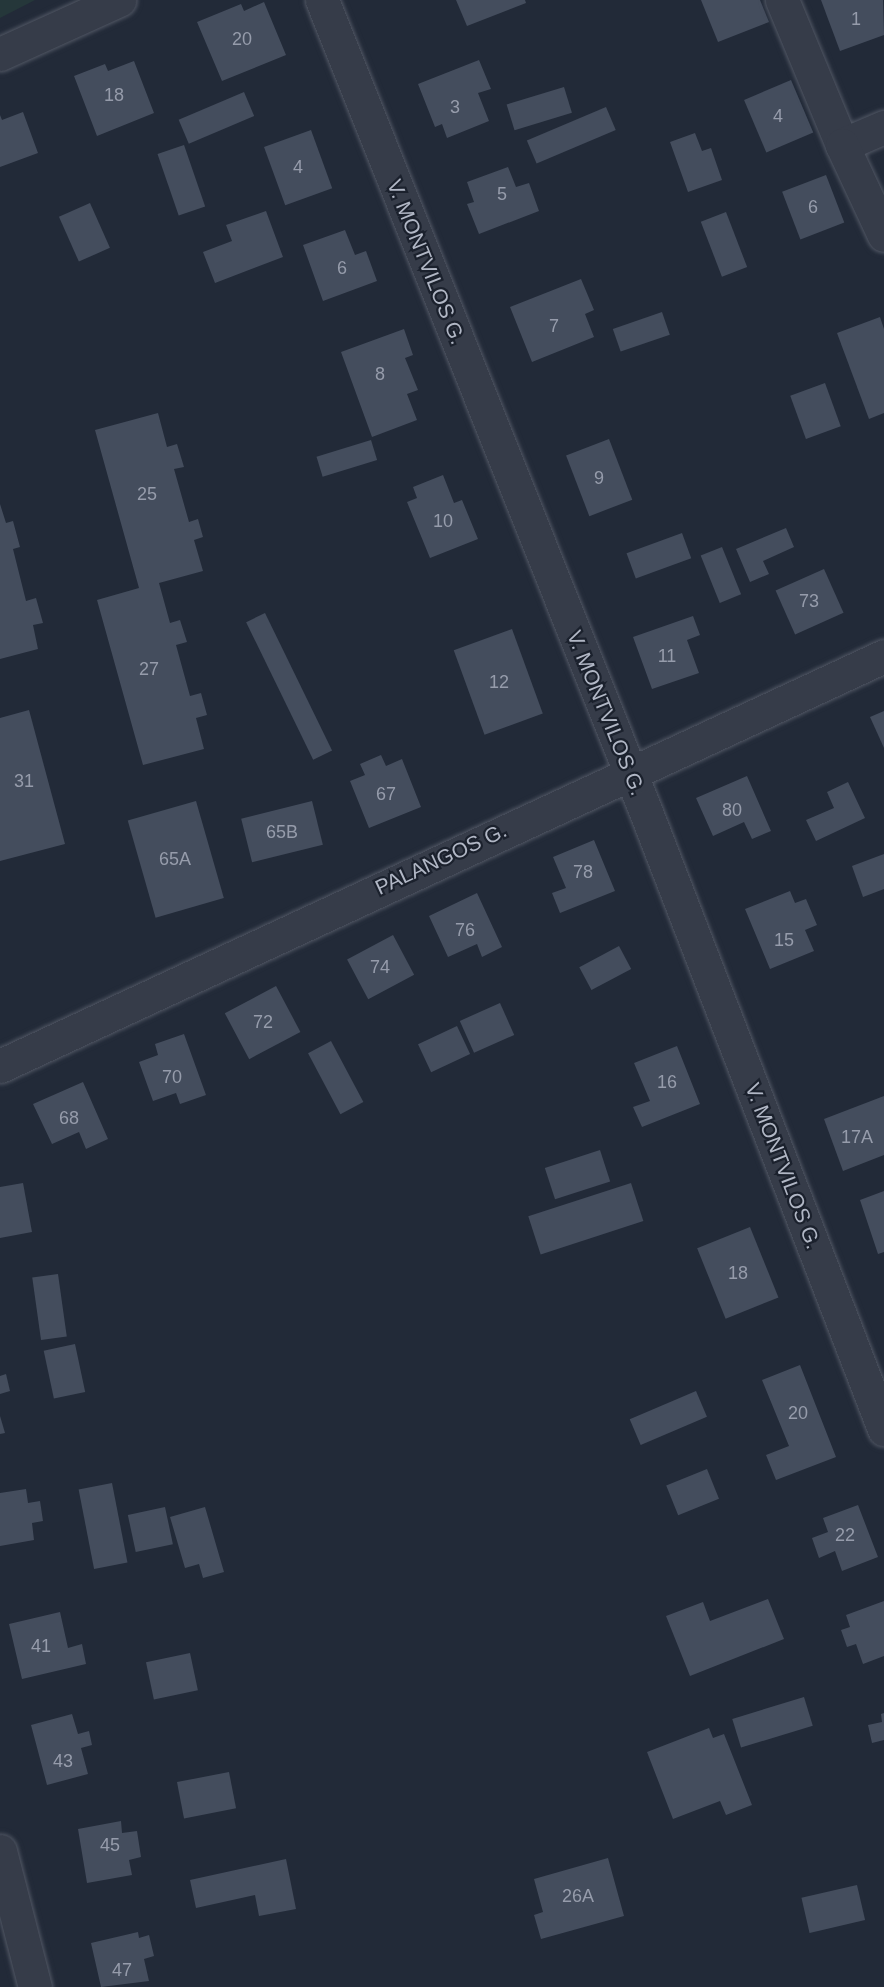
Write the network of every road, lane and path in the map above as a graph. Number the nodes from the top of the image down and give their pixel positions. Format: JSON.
{"nodes":[{"id":1,"x":119,"y":0,"type":"edge"},
{"id":2,"x":322,"y":0,"type":"edge"},
{"id":3,"x":782,"y":0,"type":"edge"},
{"id":4,"x":0,"y":54,"type":"edge"},
{"id":5,"x":884,"y":127,"type":"edge"},
{"id":6,"x":842,"y":145,"type":"junction"},
{"id":7,"x":884,"y":235,"type":"edge"},
{"id":8,"x":884,"y":656,"type":"edge"},
{"id":9,"x":629,"y":772,"type":"junction"},
{"id":10,"x":0,"y":1066,"type":"edge"},
{"id":11,"x":884,"y":1429,"type":"edge"},
{"id":12,"x":0,"y":1851,"type":"edge"},
{"id":13,"x":6,"y":1898,"type":"edge"},
{"id":14,"x":35,"y":1987,"type":"edge"}],
"edges":[{"from":1,"to":4,"type":"street"},
{"from":2,"to":9,"type":"street","name":"V. MONTVILOS G."},
{"from":3,"to":6,"type":"street"},
{"from":5,"to":6,"type":"street"},
{"from":6,"to":7,"type":"street"},
{"from":8,"to":9,"type":"street","name":"PALANGOS G."},
{"from":9,"to":10,"type":"street","name":"PALANGOS G."},
{"from":9,"to":11,"type":"street","name":"V. MONTVILOS G."},
{"from":12,"to":13,"type":"street"},
{"from":13,"to":14,"type":"street"}]}
